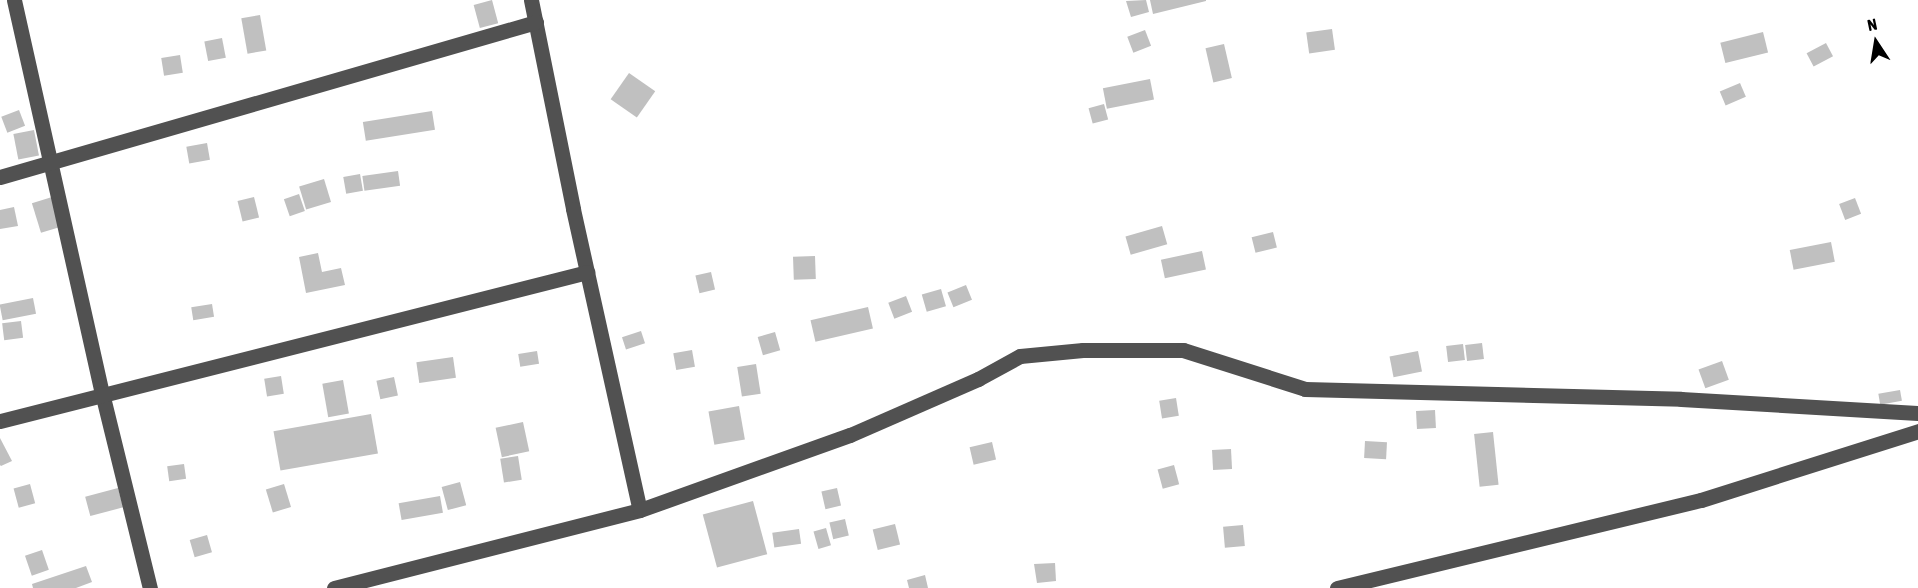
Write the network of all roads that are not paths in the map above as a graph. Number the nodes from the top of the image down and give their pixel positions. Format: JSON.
{"nodes":[{"id":1,"x":14,"y":0,"type":"edge"},
{"id":2,"x":531,"y":0,"type":"edge"},
{"id":3,"x":536,"y":22,"type":"junction"},
{"id":4,"x":53,"y":162,"type":"junction"},
{"id":5,"x":0,"y":177,"type":"edge"},
{"id":6,"x":587,"y":272,"type":"junction"},
{"id":7,"x":102,"y":393,"type":"junction"},
{"id":8,"x":1918,"y":413,"type":"edge"},
{"id":9,"x":0,"y":421,"type":"edge"},
{"id":10,"x":1918,"y":431,"type":"edge"},
{"id":11,"x":640,"y":510,"type":"junction"},
{"id":12,"x":150,"y":588,"type":"edge"},
{"id":13,"x":334,"y":588,"type":"edge"},
{"id":14,"x":1338,"y":588,"type":"edge"}],
"edges":[{"from":1,"to":4,"type":"street"},
{"from":2,"to":3,"type":"street"},
{"from":3,"to":4,"type":"street"},
{"from":3,"to":6,"type":"street"},
{"from":4,"to":5,"type":"street"},
{"from":4,"to":7,"type":"street"},
{"from":6,"to":7,"type":"street"},
{"from":6,"to":11,"type":"street"},
{"from":7,"to":9,"type":"street"},
{"from":7,"to":12,"type":"street"},
{"from":8,"to":11,"type":"street"},
{"from":10,"to":14,"type":"street"},
{"from":11,"to":13,"type":"street"}]}
